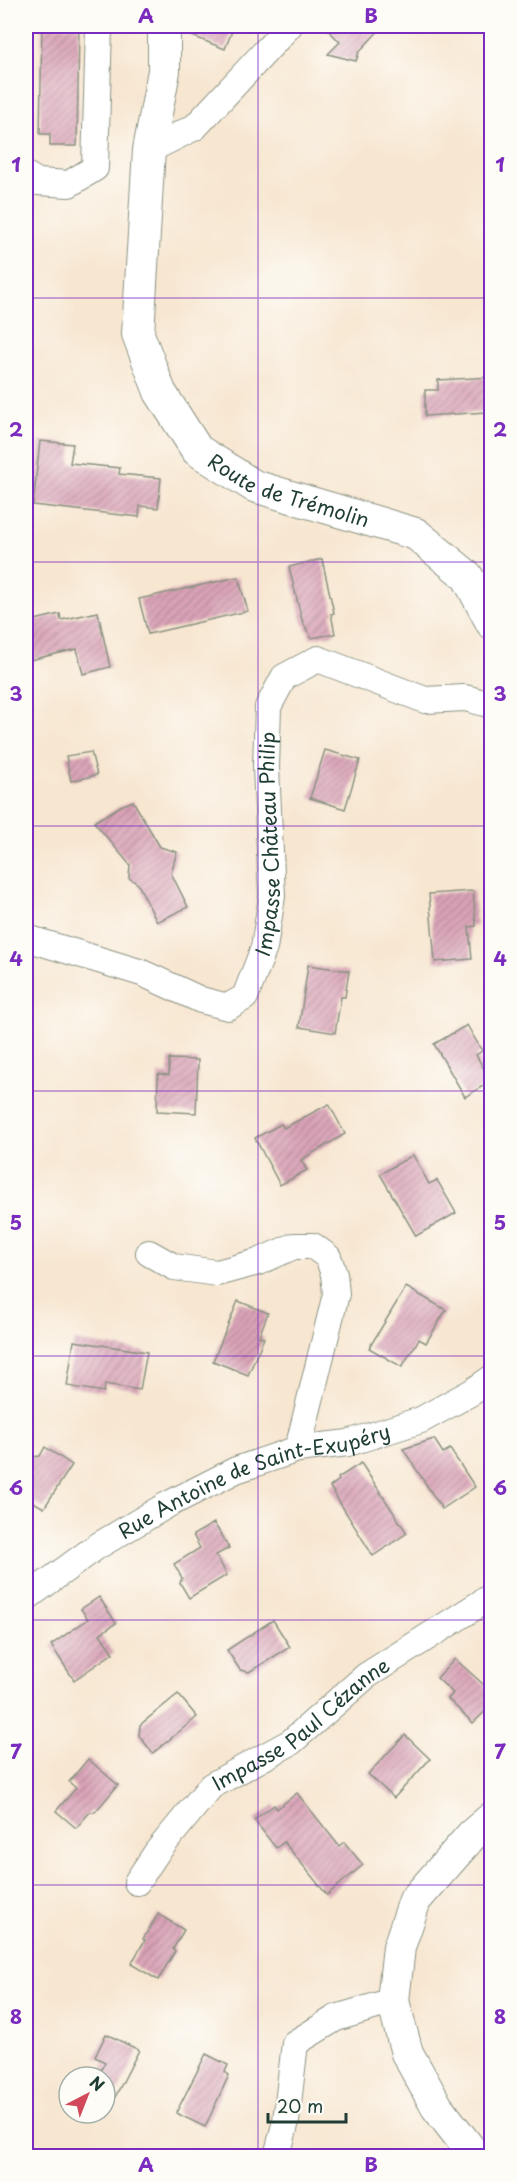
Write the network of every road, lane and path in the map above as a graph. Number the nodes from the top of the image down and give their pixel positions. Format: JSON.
{"nodes":[{"id":1,"x":99,"y":26,"type":"edge"},
{"id":2,"x":164,"y":26,"type":"edge"},
{"id":3,"x":289,"y":26,"type":"edge"},
{"id":4,"x":149,"y":150,"type":"junction"},
{"id":5,"x":26,"y":175,"type":"edge"},
{"id":6,"x":492,"y":623,"type":"edge"},
{"id":7,"x":492,"y":705,"type":"edge"},
{"id":8,"x":26,"y":936,"type":"edge"},
{"id":9,"x":149,"y":1253,"type":"dead end"},
{"id":10,"x":492,"y":1378,"type":"edge"},
{"id":11,"x":298,"y":1449,"type":"junction"},
{"id":12,"x":492,"y":1596,"type":"edge"},
{"id":13,"x":26,"y":1598,"type":"edge"},
{"id":14,"x":492,"y":1818,"type":"edge"},
{"id":15,"x":137,"y":1882,"type":"dead end"},
{"id":16,"x":393,"y":2001,"type":"junction"},
{"id":17,"x":277,"y":2157,"type":"edge"},
{"id":18,"x":475,"y":2157,"type":"edge"}],
"edges":[{"from":1,"to":5,"type":"street"},
{"from":2,"to":4,"type":"street","name":"Route de Trémolin"},
{"from":3,"to":4,"type":"street"},
{"from":4,"to":6,"type":"street","name":"Route de Trémolin"},
{"from":7,"to":8,"type":"street","name":"Impasse Château Philip"},
{"from":9,"to":11,"type":"street"},
{"from":10,"to":11,"type":"street","name":"Rue Antoine de Saint-Exupéry"},
{"from":11,"to":13,"type":"street","name":"Rue Antoine de Saint-Exupéry"},
{"from":12,"to":15,"type":"street","name":"Impasse Paul Cézanne"},
{"from":14,"to":16,"type":"street"},
{"from":16,"to":17,"type":"street"},
{"from":16,"to":18,"type":"street"}]}
